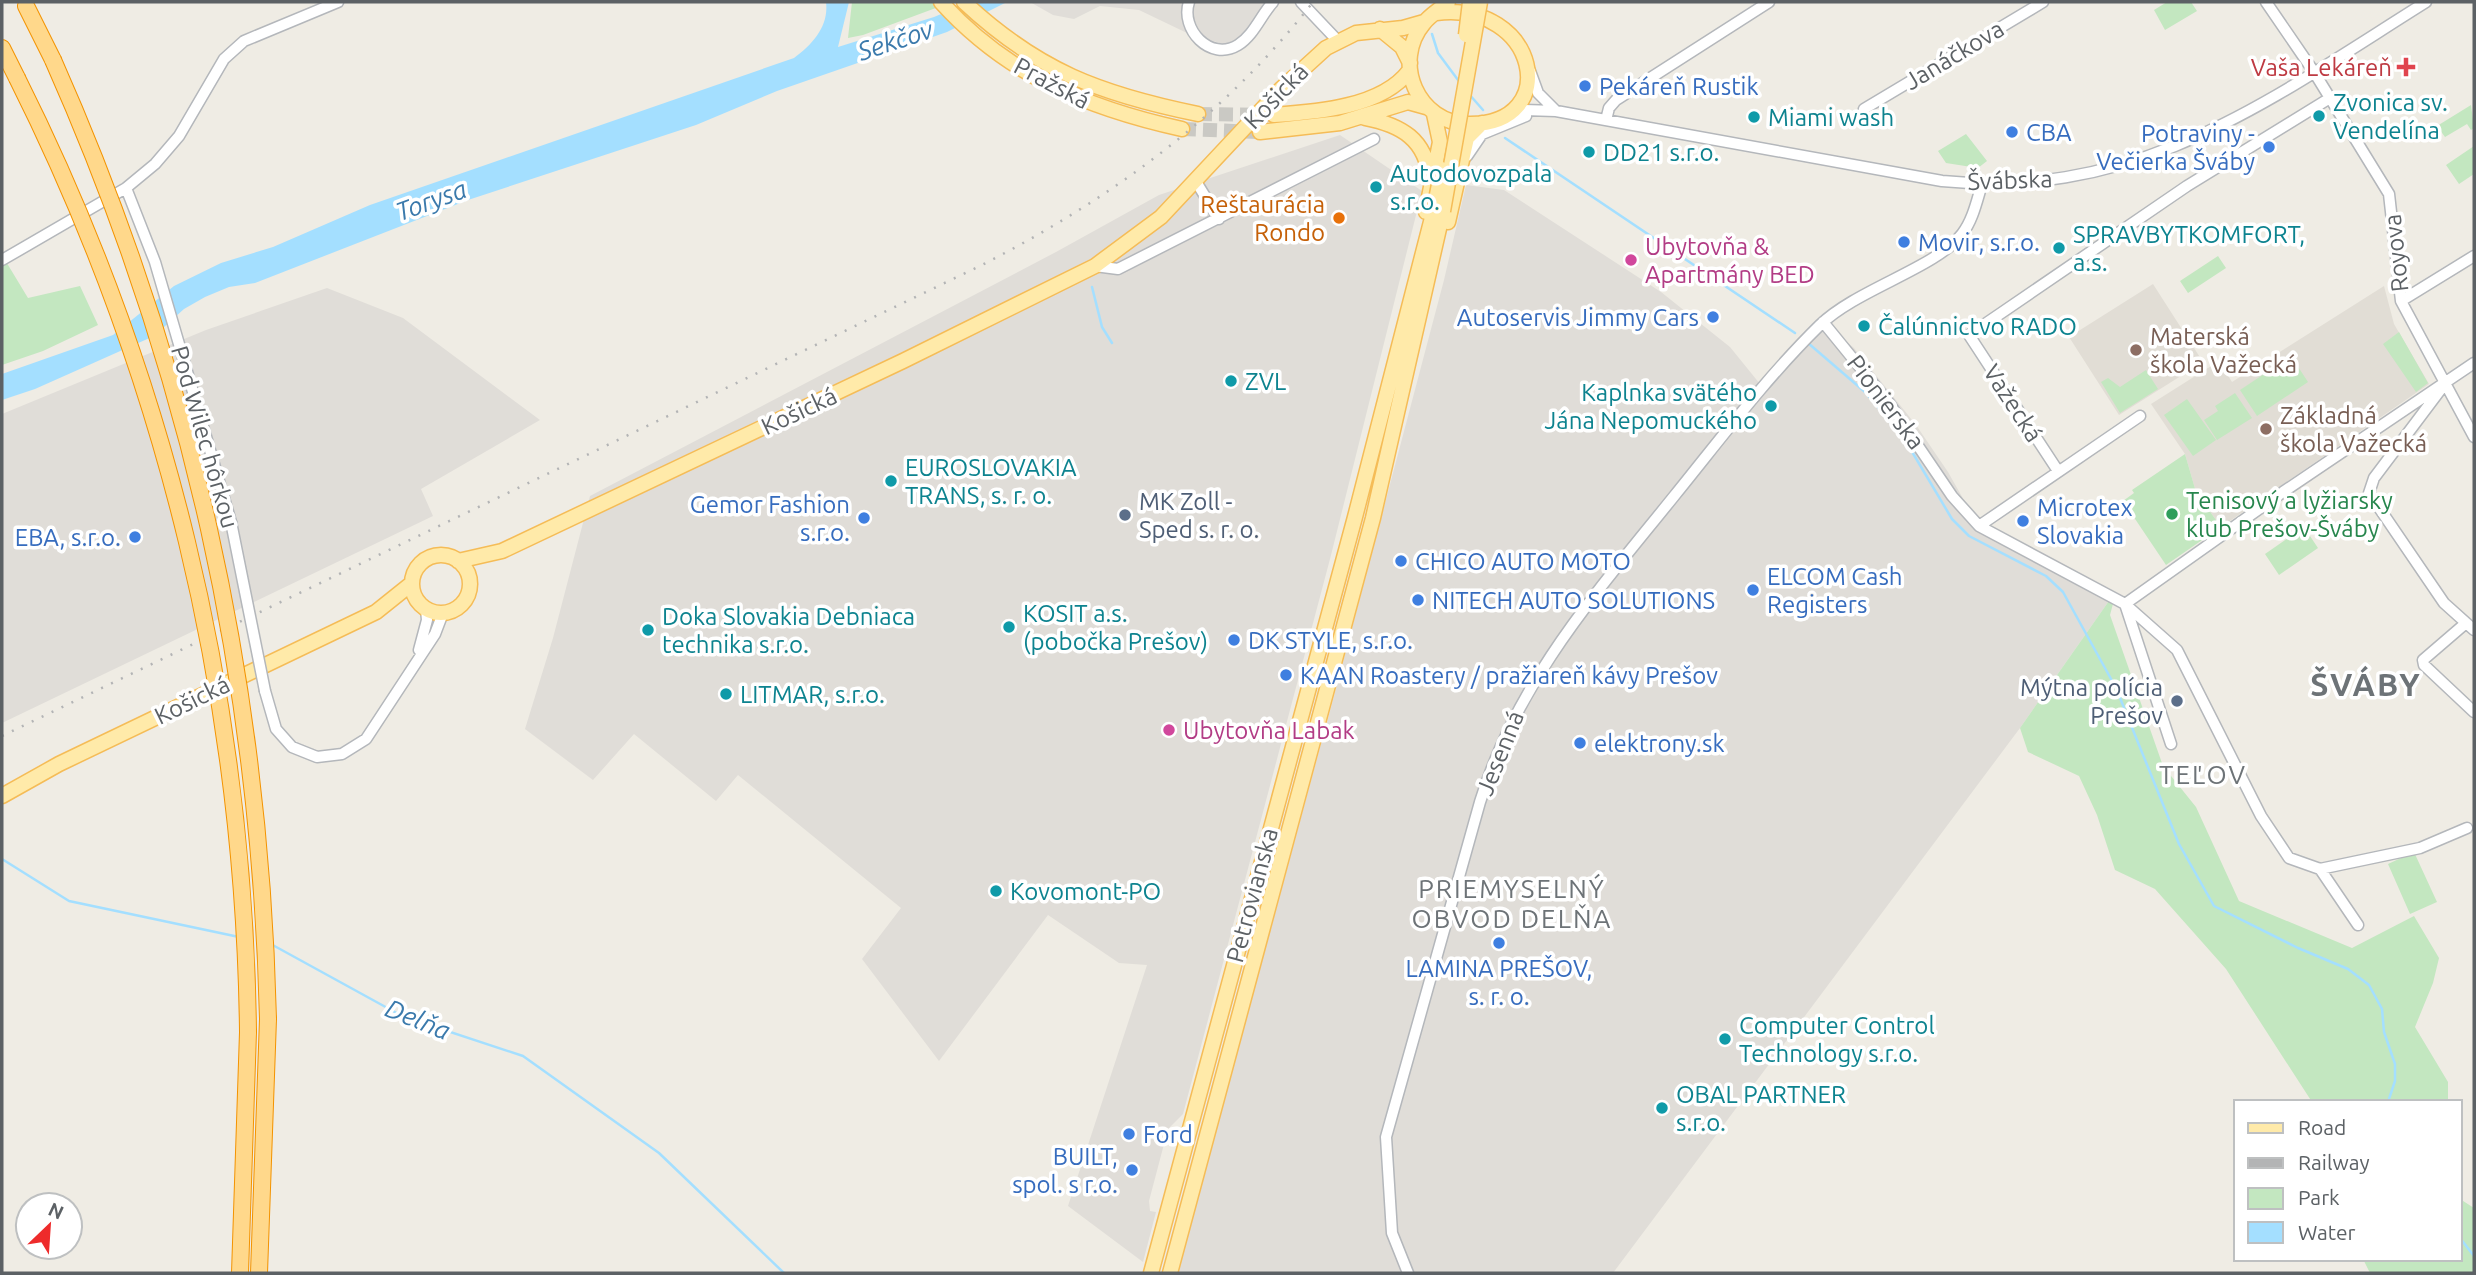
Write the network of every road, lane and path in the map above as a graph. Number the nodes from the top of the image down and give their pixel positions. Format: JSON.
{"nodes":[{"id":1,"x":338,"y":2,"type":"edge"},
{"id":2,"x":941,"y":2,"type":"edge"},
{"id":3,"x":964,"y":2,"type":"edge"},
{"id":4,"x":1189,"y":2,"type":"edge"},
{"id":5,"x":1273,"y":2,"type":"edge"},
{"id":6,"x":1301,"y":2,"type":"edge"},
{"id":7,"x":1448,"y":2,"type":"edge"},
{"id":8,"x":1472,"y":2,"type":"edge"},
{"id":9,"x":1769,"y":2,"type":"edge"},
{"id":10,"x":2043,"y":2,"type":"edge"},
{"id":11,"x":2266,"y":2,"type":"edge"},
{"id":12,"x":2426,"y":2,"type":"edge"},
{"id":13,"x":26,"y":6,"type":"dead end"},
{"id":14,"x":1430,"y":18,"type":"junction"},
{"id":15,"x":1380,"y":29,"type":"junction"},
{"id":16,"x":1337,"y":40,"type":"junction"},
{"id":17,"x":2,"y":48,"type":"edge"},
{"id":18,"x":1410,"y":67,"type":"junction"},
{"id":19,"x":1530,"y":71,"type":"junction"},
{"id":20,"x":2314,"y":72,"type":"junction"},
{"id":21,"x":2330,"y":98,"type":"junction"},
{"id":22,"x":1864,"y":109,"type":"dead end"},
{"id":23,"x":1430,"y":111,"type":"junction"},
{"id":24,"x":1556,"y":111,"type":"junction"},
{"id":25,"x":1198,"y":114,"type":"tunnel mouth"},
{"id":26,"x":1274,"y":115,"type":"tunnel mouth"},
{"id":27,"x":1504,"y":115,"type":"junction"},
{"id":28,"x":1365,"y":118,"type":"junction"},
{"id":29,"x":1606,"y":120,"type":"junction"},
{"id":30,"x":1482,"y":123,"type":"junction"},
{"id":31,"x":1182,"y":129,"type":"tunnel mouth"},
{"id":32,"x":1260,"y":132,"type":"tunnel mouth"},
{"id":33,"x":1374,"y":139,"type":"dead end"},
{"id":34,"x":1460,"y":171,"type":"junction"},
{"id":35,"x":1195,"y":180,"type":"junction"},
{"id":36,"x":1982,"y":184,"type":"junction"},
{"id":37,"x":126,"y":188,"type":"junction"},
{"id":38,"x":1435,"y":207,"type":"junction"},
{"id":39,"x":1219,"y":219,"type":"junction"},
{"id":40,"x":2474,"y":256,"type":"edge"},
{"id":41,"x":2,"y":260,"type":"edge"},
{"id":42,"x":1095,"y":266,"type":"junction"},
{"id":43,"x":2401,"y":301,"type":"junction"},
{"id":44,"x":1823,"y":322,"type":"junction"},
{"id":45,"x":2474,"y":363,"type":"edge"},
{"id":46,"x":2445,"y":384,"type":"junction"},
{"id":47,"x":2402,"y":412,"type":"junction"},
{"id":48,"x":2140,"y":416,"type":"dead end"},
{"id":49,"x":2413,"y":429,"type":"junction"},
{"id":50,"x":2474,"y":437,"type":"edge"},
{"id":51,"x":2058,"y":471,"type":"junction"},
{"id":52,"x":1373,"y":518,"type":"junction"},
{"id":53,"x":1979,"y":526,"type":"junction"},
{"id":54,"x":502,"y":551,"type":"junction"},
{"id":55,"x":458,"y":561,"type":"junction"},
{"id":56,"x":470,"y":581,"type":"junction"},
{"id":57,"x":411,"y":584,"type":"junction"},
{"id":58,"x":2124,"y":604,"type":"junction"},
{"id":59,"x":423,"y":607,"type":"junction"},
{"id":60,"x":376,"y":612,"type":"junction"},
{"id":61,"x":443,"y":613,"type":"junction"},
{"id":62,"x":2470,"y":626,"type":"edge"},
{"id":63,"x":417,"y":656,"type":"junction"},
{"id":64,"x":2474,"y":712,"type":"edge"},
{"id":65,"x":2171,"y":744,"type":"dead end"},
{"id":66,"x":6,"y":794,"type":"edge"},
{"id":67,"x":2467,"y":828,"type":"dead end"},
{"id":68,"x":2319,"y":869,"type":"junction"},
{"id":69,"x":2358,"y":925,"type":"dead end"},
{"id":70,"x":240,"y":1273,"type":"edge"},
{"id":71,"x":259,"y":1273,"type":"edge"},
{"id":72,"x":1151,"y":1273,"type":"edge"},
{"id":73,"x":1170,"y":1273,"type":"edge"},
{"id":74,"x":1408,"y":1273,"type":"edge"}],
"edges":[{"from":1,"to":37,"type":"street"},
{"from":2,"to":31,"type":"main road","name":"Pražská"},
{"from":3,"to":25,"type":"main road","name":"Pražská"},
{"from":4,"to":5,"type":"street"},
{"from":6,"to":16,"type":"street"},
{"from":7,"to":14,"type":"main road"},
{"from":8,"to":14,"type":"main road","name":"Košická"},
{"from":8,"to":19,"type":"main road"},
{"from":8,"to":38,"type":"main road","bridge":true},
{"from":9,"to":29,"type":"street"},
{"from":10,"to":22,"type":"street","name":"Janáčkova"},
{"from":11,"to":20,"type":"street","name":"Royova"},
{"from":12,"to":20,"type":"street","name":"Švábska"},
{"from":13,"to":71,"type":"highway","bridge":true},
{"from":14,"to":15,"type":"main road","name":"Košická"},
{"from":14,"to":18,"type":"main road"},
{"from":15,"to":16,"type":"main road","name":"Košická"},
{"from":15,"to":18,"type":"main road"},
{"from":16,"to":35,"type":"main road","name":"Košická"},
{"from":17,"to":70,"type":"highway","bridge":true},
{"from":18,"to":23,"type":"main road"},
{"from":18,"to":26,"type":"main road"},
{"from":19,"to":24,"type":"street"},
{"from":19,"to":27,"type":"main road"},
{"from":20,"to":21,"type":"street","name":"Royova"},
{"from":20,"to":36,"type":"street","name":"Švábska"},
{"from":21,"to":43,"type":"street","name":"Royova"},
{"from":21,"to":51,"type":"street","name":"Važecká"},
{"from":23,"to":28,"type":"main road"},
{"from":23,"to":30,"type":"main road"},
{"from":23,"to":38,"type":"main road"},
{"from":24,"to":27,"type":"street","name":"Švábska"},
{"from":24,"to":29,"type":"street","name":"Švábska"},
{"from":24,"to":34,"type":"street"},
{"from":27,"to":30,"type":"main road"},
{"from":28,"to":32,"type":"main road"},
{"from":28,"to":38,"type":"main road"},
{"from":29,"to":36,"type":"street","name":"Švábska"},
{"from":30,"to":34,"type":"main road"},
{"from":33,"to":39,"type":"street","name":"Košická"},
{"from":34,"to":52,"type":"main road"},
{"from":35,"to":39,"type":"street"},
{"from":35,"to":42,"type":"main road","name":"Košická"},
{"from":36,"to":44,"type":"street"},
{"from":37,"to":41,"type":"street"},
{"from":37,"to":63,"type":"street","name":"Pod Wilec hôrkou","bridge":true},
{"from":38,"to":52,"type":"main road"},
{"from":38,"to":72,"type":"main road","name":"Petrovianska"},
{"from":39,"to":42,"type":"street","name":"Košická"},
{"from":40,"to":43,"type":"street"},
{"from":42,"to":54,"type":"main road","name":"Košická"},
{"from":43,"to":46,"type":"street","name":"Royova"},
{"from":44,"to":53,"type":"street","name":"Pionierska"},
{"from":44,"to":74,"type":"street","name":"Jesenná"},
{"from":45,"to":46,"type":"street"},
{"from":46,"to":47,"type":"street"},
{"from":46,"to":49,"type":"street"},
{"from":46,"to":50,"type":"street","name":"Royova"},
{"from":47,"to":49,"type":"street"},
{"from":47,"to":58,"type":"street"},
{"from":48,"to":51,"type":"street"},
{"from":49,"to":62,"type":"street"},
{"from":51,"to":53,"type":"street"},
{"from":52,"to":73,"type":"main road","name":"Petrovianska"},
{"from":53,"to":58,"type":"street","name":"Pionierska"},
{"from":54,"to":55,"type":"main road","name":"Košická"},
{"from":54,"to":56,"type":"main road","name":"Košická"},
{"from":55,"to":56,"type":"main road"},
{"from":55,"to":57,"type":"main road","name":"Košická"},
{"from":56,"to":61,"type":"main road","name":"Košická"},
{"from":57,"to":59,"type":"main road"},
{"from":57,"to":60,"type":"main road","name":"Košická"},
{"from":58,"to":65,"type":"street"},
{"from":58,"to":68,"type":"street","name":"Pionierska"},
{"from":59,"to":60,"type":"main road","name":"Košická"},
{"from":59,"to":61,"type":"main road","name":"Košická"},
{"from":59,"to":63,"type":"street"},
{"from":60,"to":66,"type":"main road","name":"Košická"},
{"from":61,"to":63,"type":"street"},
{"from":62,"to":64,"type":"street"},
{"from":67,"to":68,"type":"street"},
{"from":68,"to":69,"type":"street"}]}
